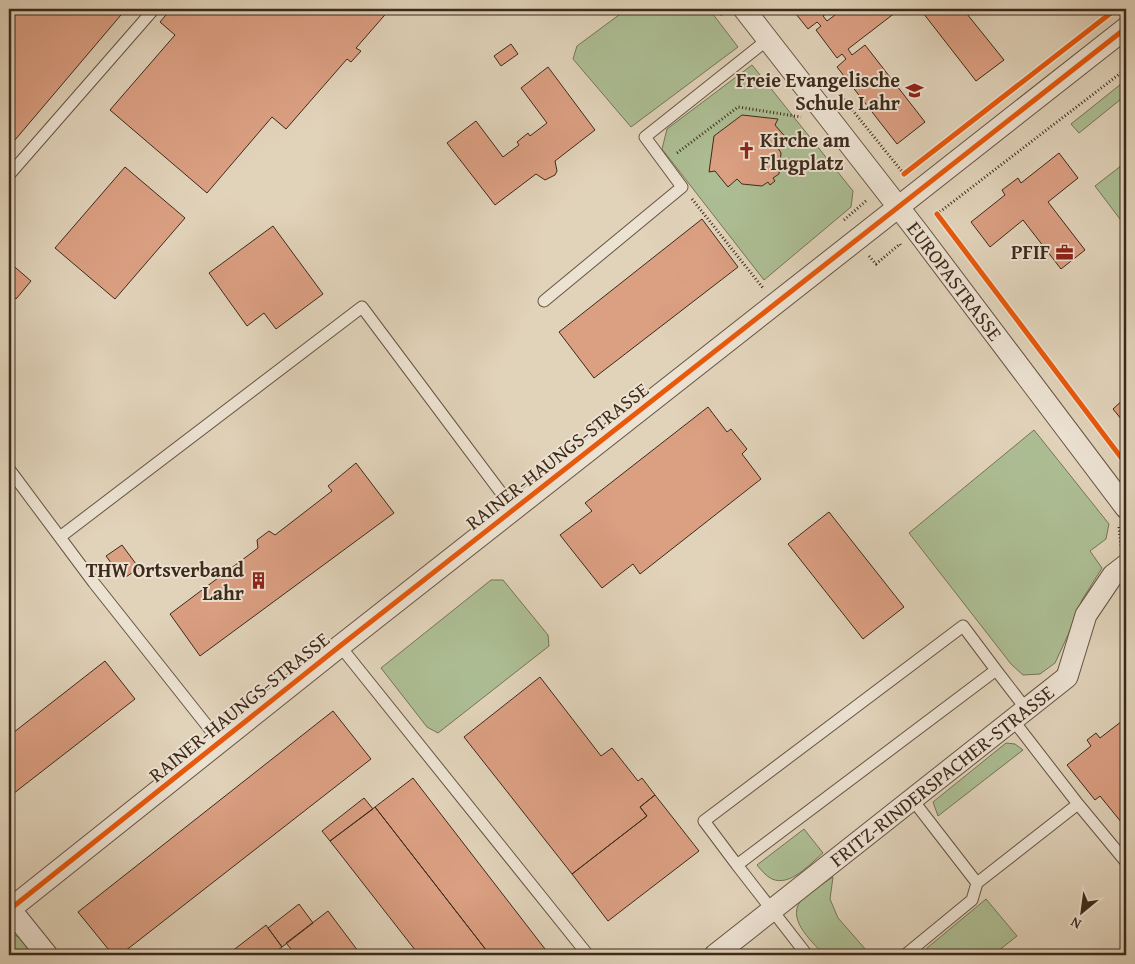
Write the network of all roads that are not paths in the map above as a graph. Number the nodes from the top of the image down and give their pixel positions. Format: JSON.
{"nodes":[{"id":1,"x":154,"y":9,"type":"edge"},
{"id":2,"x":744,"y":9,"type":"edge"},
{"id":3,"x":1126,"y":28,"type":"edge"},
{"id":4,"x":767,"y":40,"type":"junction"},
{"id":5,"x":9,"y":175,"type":"edge"},
{"id":6,"x":898,"y":208,"type":"junction"},
{"id":7,"x":544,"y":301,"type":"dead end"},
{"id":8,"x":9,"y":469,"type":"edge"},
{"id":9,"x":1126,"y":508,"type":"edge"},
{"id":10,"x":514,"y":510,"type":"junction"},
{"id":11,"x":60,"y":537,"type":"junction"},
{"id":12,"x":1126,"y":565,"type":"edge"},
{"id":13,"x":340,"y":646,"type":"junction"},
{"id":14,"x":996,"y":670,"type":"junction"},
{"id":15,"x":1019,"y":715,"type":"junction"},
{"id":16,"x":220,"y":742,"type":"junction"},
{"id":17,"x":912,"y":799,"type":"junction"},
{"id":18,"x":1078,"y":804,"type":"junction"},
{"id":19,"x":1126,"y":862,"type":"edge"},
{"id":20,"x":737,"y":865,"type":"junction"},
{"id":21,"x":977,"y":883,"type":"junction"},
{"id":22,"x":9,"y":910,"type":"edge"},
{"id":23,"x":772,"y":910,"type":"junction"},
{"id":24,"x":47,"y":955,"type":"edge"},
{"id":25,"x":588,"y":955,"type":"edge"},
{"id":26,"x":715,"y":955,"type":"edge"},
{"id":27,"x":807,"y":955,"type":"edge"},
{"id":28,"x":905,"y":955,"type":"edge"}],
"edges":[{"from":1,"to":5,"type":"lane"},
{"from":2,"to":4,"type":"street","name":"EUROPASTRASSE"},
{"from":3,"to":6,"type":"street","name":"RAINER-HAUNGS-STRASSE"},
{"from":4,"to":6,"type":"street","name":"EUROPASTRASSE"},
{"from":4,"to":7,"type":"lane"},
{"from":6,"to":9,"type":"street","name":"EUROPASTRASSE"},
{"from":6,"to":10,"type":"street","name":"RAINER-HAUNGS-STRASSE"},
{"from":8,"to":11,"type":"lane"},
{"from":10,"to":11,"type":"lane"},
{"from":10,"to":13,"type":"street","name":"RAINER-HAUNGS-STRASSE"},
{"from":11,"to":16,"type":"lane"},
{"from":12,"to":15,"type":"street","name":"FRITZ-RINDERSPACHER-STRASSE"},
{"from":13,"to":16,"type":"street","name":"RAINER-HAUNGS-STRASSE"},
{"from":13,"to":25,"type":"lane"},
{"from":14,"to":15,"type":"lane"},
{"from":14,"to":20,"type":"lane"},
{"from":14,"to":20,"type":"lane"},
{"from":15,"to":17,"type":"street","name":"FRITZ-RINDERSPACHER-STRASSE"},
{"from":15,"to":18,"type":"lane"},
{"from":16,"to":22,"type":"street","name":"RAINER-HAUNGS-STRASSE"},
{"from":17,"to":21,"type":"lane"},
{"from":17,"to":23,"type":"street","name":"FRITZ-RINDERSPACHER-STRASSE"},
{"from":18,"to":19,"type":"lane"},
{"from":18,"to":21,"type":"lane"},
{"from":20,"to":23,"type":"lane"},
{"from":21,"to":28,"type":"lane"},
{"from":22,"to":24,"type":"street","name":"RAINER-HAUNGS-STRASSE"},
{"from":23,"to":26,"type":"street","name":"FRITZ-RINDERSPACHER-STRASSE"},
{"from":23,"to":27,"type":"lane"}]}
